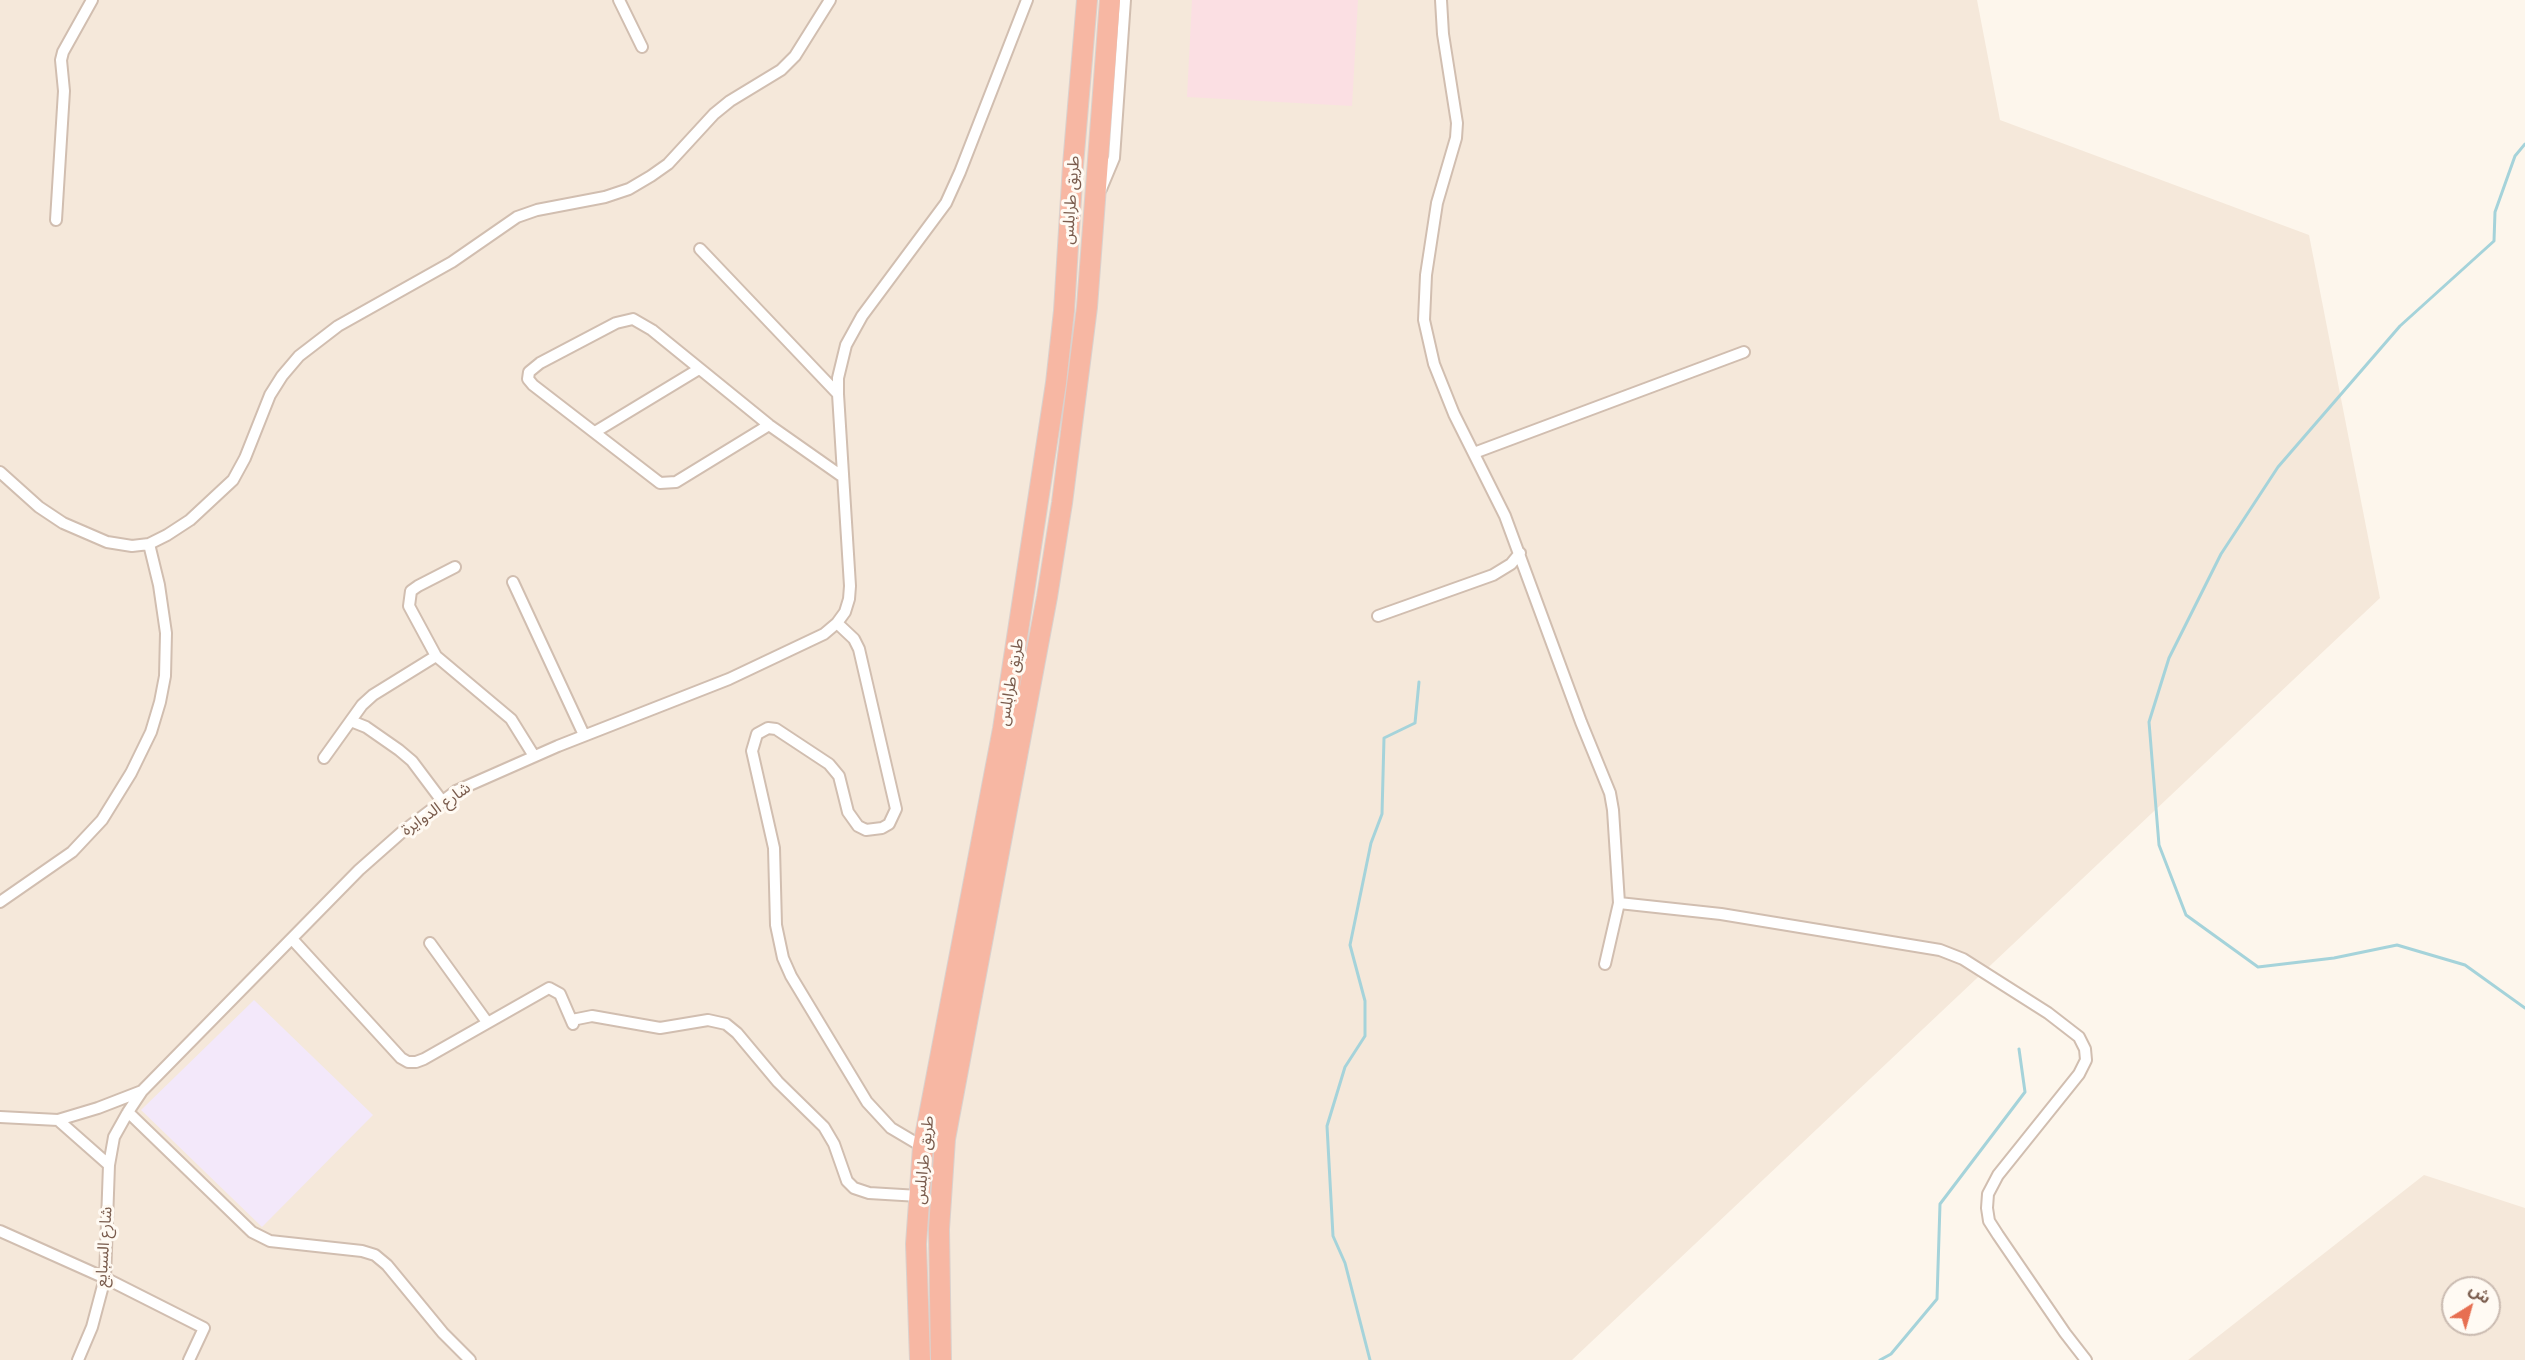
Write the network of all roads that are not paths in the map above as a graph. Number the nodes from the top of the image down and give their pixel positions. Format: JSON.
{"nodes":[{"id":1,"x":93,"y":0,"type":"edge"},
{"id":2,"x":619,"y":0,"type":"edge"},
{"id":3,"x":830,"y":0,"type":"edge"},
{"id":4,"x":1027,"y":0,"type":"edge"},
{"id":5,"x":1087,"y":0,"type":"edge"},
{"id":6,"x":1110,"y":0,"type":"edge"},
{"id":7,"x":1125,"y":0,"type":"edge"},
{"id":8,"x":1441,"y":0,"type":"edge"},
{"id":9,"x":642,"y":47,"type":"dead end"},
{"id":10,"x":1095,"y":200,"type":"junction"},
{"id":11,"x":56,"y":220,"type":"dead end"},
{"id":12,"x":700,"y":249,"type":"dead end"},
{"id":13,"x":1744,"y":352,"type":"dead end"},
{"id":14,"x":699,"y":369,"type":"junction"},
{"id":15,"x":838,"y":394,"type":"junction"},
{"id":16,"x":769,"y":425,"type":"junction"},
{"id":17,"x":595,"y":432,"type":"junction"},
{"id":18,"x":1474,"y":453,"type":"junction"},
{"id":19,"x":0,"y":472,"type":"edge"},
{"id":20,"x":843,"y":477,"type":"junction"},
{"id":21,"x":149,"y":544,"type":"junction"},
{"id":22,"x":1520,"y":553,"type":"junction"},
{"id":23,"x":455,"y":567,"type":"dead end"},
{"id":24,"x":513,"y":582,"type":"dead end"},
{"id":25,"x":1378,"y":616,"type":"dead end"},
{"id":26,"x":837,"y":623,"type":"junction"},
{"id":27,"x":436,"y":656,"type":"junction"},
{"id":28,"x":351,"y":721,"type":"junction"},
{"id":29,"x":584,"y":735,"type":"junction"},
{"id":30,"x":534,"y":756,"type":"junction"},
{"id":31,"x":324,"y":758,"type":"dead end"},
{"id":32,"x":442,"y":801,"type":"junction"},
{"id":33,"x":0,"y":902,"type":"edge"},
{"id":34,"x":1619,"y":903,"type":"junction"},
{"id":35,"x":293,"y":940,"type":"junction"},
{"id":36,"x":430,"y":943,"type":"dead end"},
{"id":37,"x":1605,"y":964,"type":"dead end"},
{"id":38,"x":487,"y":1022,"type":"junction"},
{"id":39,"x":142,"y":1091,"type":"junction"},
{"id":40,"x":128,"y":1112,"type":"junction"},
{"id":41,"x":0,"y":1117,"type":"edge"},
{"id":42,"x":58,"y":1120,"type":"junction"},
{"id":43,"x":923,"y":1147,"type":"junction"},
{"id":44,"x":109,"y":1165,"type":"junction"},
{"id":45,"x":919,"y":1196,"type":"junction"},
{"id":46,"x":0,"y":1231,"type":"edge"},
{"id":47,"x":105,"y":1278,"type":"junction"},
{"id":48,"x":78,"y":1360,"type":"edge"},
{"id":49,"x":189,"y":1360,"type":"edge"},
{"id":50,"x":470,"y":1360,"type":"edge"},
{"id":51,"x":920,"y":1360,"type":"edge"},
{"id":52,"x":941,"y":1360,"type":"edge"},
{"id":53,"x":2086,"y":1360,"type":"edge"}],
"edges":[{"from":1,"to":11,"type":"street"},
{"from":2,"to":9,"type":"street"},
{"from":3,"to":21,"type":"street"},
{"from":4,"to":15,"type":"street"},
{"from":5,"to":43,"type":"highway","name":"طريق طرابلس"},
{"from":6,"to":10,"type":"highway"},
{"from":7,"to":10,"type":"street"},
{"from":8,"to":18,"type":"street"},
{"from":10,"to":52,"type":"highway"},
{"from":12,"to":15,"type":"street"},
{"from":13,"to":18,"type":"street"},
{"from":14,"to":16,"type":"street"},
{"from":14,"to":17,"type":"street"},
{"from":14,"to":17,"type":"street"},
{"from":15,"to":20,"type":"street"},
{"from":16,"to":17,"type":"street"},
{"from":16,"to":20,"type":"street"},
{"from":18,"to":22,"type":"street"},
{"from":19,"to":21,"type":"street"},
{"from":20,"to":26,"type":"street"},
{"from":21,"to":33,"type":"street"},
{"from":22,"to":25,"type":"street"},
{"from":22,"to":34,"type":"street"},
{"from":23,"to":27,"type":"street"},
{"from":24,"to":29,"type":"street"},
{"from":26,"to":29,"type":"street","name":"شارع الدوايرة"},
{"from":26,"to":43,"type":"street"},
{"from":27,"to":28,"type":"street"},
{"from":27,"to":30,"type":"street"},
{"from":28,"to":31,"type":"street"},
{"from":28,"to":32,"type":"street"},
{"from":29,"to":30,"type":"street","name":"شارع الدوايرة"},
{"from":30,"to":32,"type":"street","name":"شارع الدوايرة"},
{"from":32,"to":35,"type":"street","name":"شارع الدوايرة"},
{"from":34,"to":37,"type":"street"},
{"from":34,"to":53,"type":"street"},
{"from":35,"to":38,"type":"street"},
{"from":35,"to":39,"type":"street","name":"شارع الدوايرة"},
{"from":36,"to":38,"type":"street"},
{"from":38,"to":45,"type":"street"},
{"from":39,"to":40,"type":"street","name":"شارع السبايع"},
{"from":39,"to":42,"type":"street"},
{"from":40,"to":44,"type":"street","name":"شارع السبايع"},
{"from":40,"to":50,"type":"street"},
{"from":41,"to":42,"type":"street"},
{"from":42,"to":44,"type":"street"},
{"from":43,"to":45,"type":"highway","name":"طريق طرابلس"},
{"from":44,"to":47,"type":"street","name":"شارع السبايع"},
{"from":45,"to":51,"type":"highway","name":"طريق طرابلس"},
{"from":46,"to":47,"type":"street"},
{"from":47,"to":48,"type":"street","name":"شارع السبايع"},
{"from":47,"to":49,"type":"street"}]}
